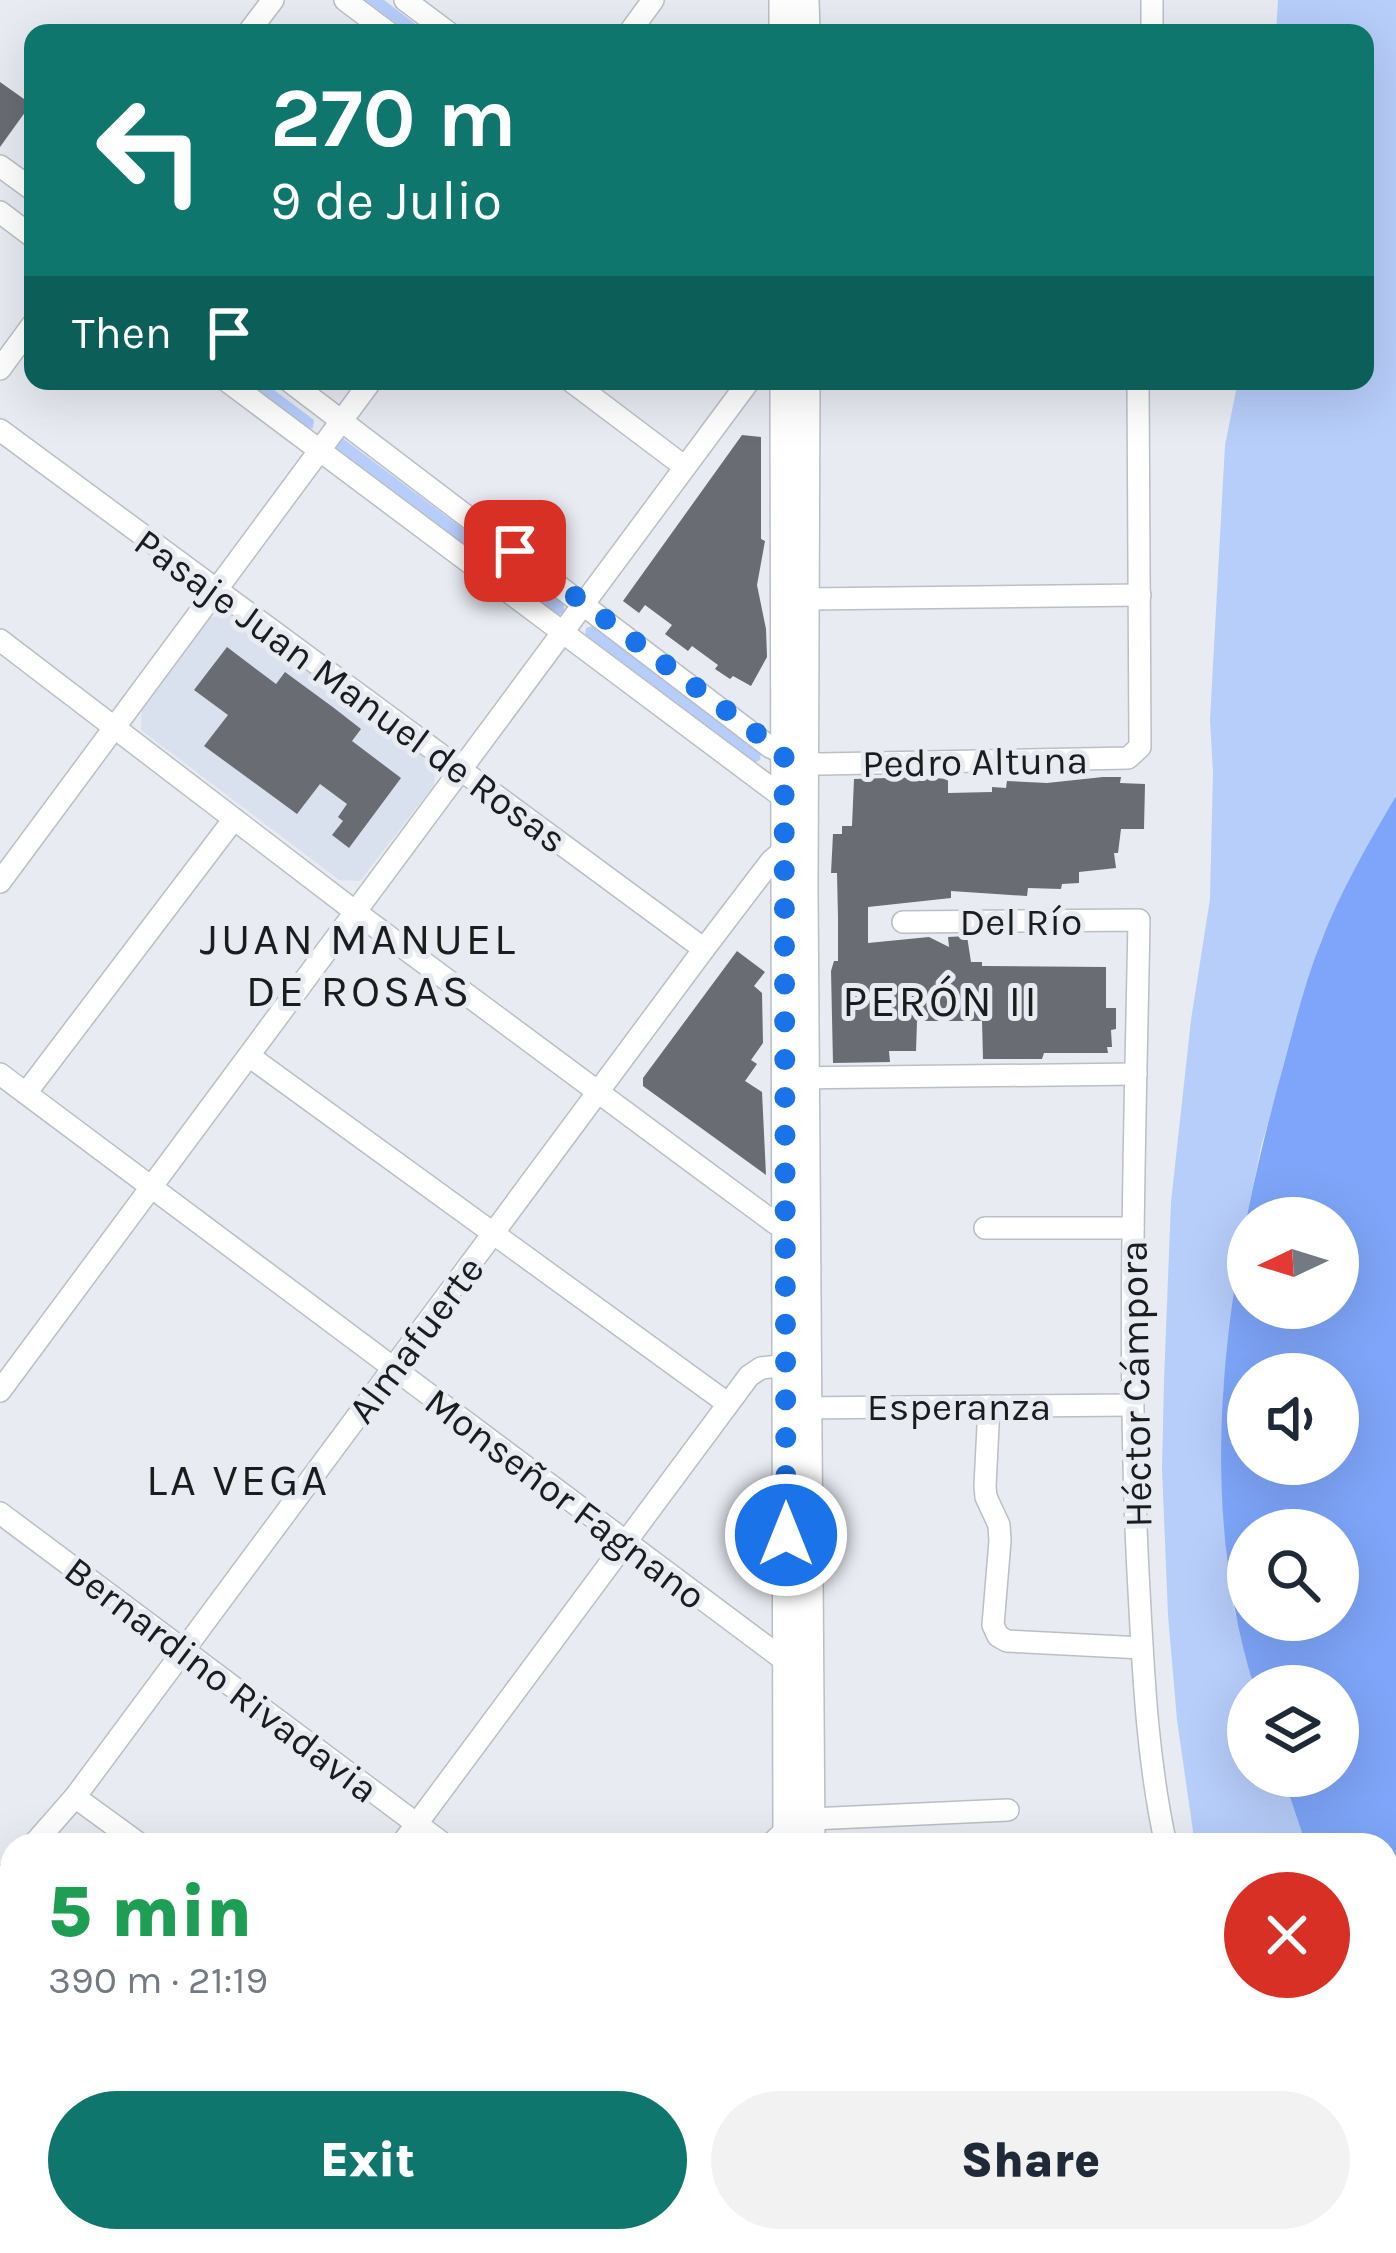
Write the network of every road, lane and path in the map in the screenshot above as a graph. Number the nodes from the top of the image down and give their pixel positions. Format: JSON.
{"nodes":[{"id":1,"x":273,"y":0,"type":"edge"},
{"id":2,"x":345,"y":0,"type":"edge"},
{"id":3,"x":405,"y":0,"type":"edge"},
{"id":4,"x":255,"y":24,"type":"edge"},
{"id":5,"x":377,"y":24,"type":"edge"},
{"id":6,"x":437,"y":24,"type":"edge"},
{"id":7,"x":0,"y":212,"type":"edge"},
{"id":8,"x":24,"y":230,"type":"edge"},
{"id":9,"x":24,"y":336,"type":"edge"},
{"id":10,"x":0,"y":368,"type":"edge"},
{"id":11,"x":238,"y":390,"type":"edge"},
{"id":12,"x":301,"y":390,"type":"edge"},
{"id":13,"x":364,"y":390,"type":"edge"},
{"id":14,"x":583,"y":390,"type":"edge"},
{"id":15,"x":742,"y":390,"type":"edge"},
{"id":16,"x":784,"y":390,"type":"edge"},
{"id":17,"x":806,"y":390,"type":"edge"},
{"id":18,"x":1138,"y":390,"type":"edge"},
{"id":19,"x":342,"y":420,"type":"junction"},
{"id":20,"x":0,"y":430,"type":"edge"},
{"id":21,"x":320,"y":450,"type":"junction"},
{"id":22,"x":685,"y":467,"type":"junction"},
{"id":23,"x":216,"y":591,"type":"junction"},
{"id":24,"x":1140,"y":595,"type":"junction"},
{"id":25,"x":808,"y":599,"type":"junction"},
{"id":26,"x":584,"y":604,"type":"junction"},
{"id":27,"x":563,"y":632,"type":"junction"},
{"id":28,"x":0,"y":640,"type":"edge"},
{"id":29,"x":116,"y":727,"type":"junction"},
{"id":30,"x":795,"y":759,"type":"junction"},
{"id":31,"x":459,"y":772,"type":"junction"},
{"id":32,"x":784,"y":792,"type":"junction"},
{"id":33,"x":235,"y":819,"type":"junction"},
{"id":34,"x":795,"y":850,"type":"junction"},
{"id":35,"x":0,"y":882,"type":"edge"},
{"id":36,"x":356,"y":913,"type":"junction"},
{"id":37,"x":1139,"y":920,"type":"joint"},
{"id":38,"x":903,"y":922,"type":"dead end"},
{"id":39,"x":704,"y":949,"type":"junction"},
{"id":40,"x":249,"y":1055,"type":"junction"},
{"id":41,"x":0,"y":1074,"type":"edge"},
{"id":42,"x":1136,"y":1074,"type":"junction"},
{"id":43,"x":796,"y":1078,"type":"junction"},
{"id":44,"x":599,"y":1092,"type":"junction"},
{"id":45,"x":26,"y":1093,"type":"junction"},
{"id":46,"x":151,"y":1187,"type":"junction"},
{"id":47,"x":797,"y":1227,"type":"junction"},
{"id":48,"x":985,"y":1228,"type":"dead end"},
{"id":49,"x":1133,"y":1228,"type":"junction"},
{"id":50,"x":494,"y":1236,"type":"junction"},
{"id":51,"x":798,"y":1364,"type":"junction"},
{"id":52,"x":392,"y":1368,"type":"junction"},
{"id":53,"x":0,"y":1391,"type":"edge"},
{"id":54,"x":727,"y":1402,"type":"junction"},
{"id":55,"x":989,"y":1406,"type":"junction"},
{"id":56,"x":1132,"y":1406,"type":"junction"},
{"id":57,"x":798,"y":1408,"type":"junction"},
{"id":58,"x":0,"y":1514,"type":"edge"},
{"id":59,"x":626,"y":1542,"type":"junction"},
{"id":60,"x":1142,"y":1648,"type":"junction"},
{"id":61,"x":184,"y":1650,"type":"junction"},
{"id":62,"x":787,"y":1663,"type":"junction"},
{"id":63,"x":76,"y":1797,"type":"junction"},
{"id":64,"x":1008,"y":1810,"type":"dead end"},
{"id":65,"x":416,"y":1824,"type":"junction"},
{"id":66,"x":44,"y":1833,"type":"edge"},
{"id":67,"x":125,"y":1833,"type":"edge"},
{"id":68,"x":409,"y":1833,"type":"edge"},
{"id":69,"x":428,"y":1833,"type":"edge"},
{"id":70,"x":793,"y":1833,"type":"edge"},
{"id":71,"x":793,"y":1833,"type":"edge"},
{"id":72,"x":825,"y":1833,"type":"edge"},
{"id":73,"x":1164,"y":1833,"type":"edge"}],
"edges":[{"from":1,"to":4,"type":"street"},
{"from":2,"to":5,"type":"street"},
{"from":3,"to":6,"type":"street"},
{"from":7,"to":8,"type":"street"},
{"from":9,"to":10,"type":"street"},
{"from":11,"to":21,"type":"street"},
{"from":12,"to":19,"type":"street"},
{"from":13,"to":19,"type":"street"},
{"from":14,"to":22,"type":"street"},
{"from":15,"to":22,"type":"street"},
{"from":16,"to":30,"type":"main road"},
{"from":17,"to":25,"type":"main road"},
{"from":18,"to":24,"type":"street"},
{"from":19,"to":21,"type":"street"},
{"from":19,"to":26,"type":"street"},
{"from":20,"to":23,"type":"street","name":"Pasaje Juan Manuel de Rosas"},
{"from":21,"to":23,"type":"street"},
{"from":21,"to":27,"type":"street"},
{"from":22,"to":26,"type":"street"},
{"from":23,"to":29,"type":"street"},
{"from":23,"to":31,"type":"street","name":"Pasaje Juan Manuel de Rosas"},
{"from":24,"to":25,"type":"street"},
{"from":24,"to":30,"type":"street","name":"Pedro Altuna"},
{"from":25,"to":30,"type":"main road"},
{"from":26,"to":27,"type":"street"},
{"from":26,"to":30,"type":"street"},
{"from":27,"to":31,"type":"street"},
{"from":27,"to":32,"type":"street"},
{"from":28,"to":29,"type":"street"},
{"from":29,"to":33,"type":"street"},
{"from":29,"to":35,"type":"street"},
{"from":30,"to":32,"type":"main road"},
{"from":30,"to":34,"type":"main road"},
{"from":31,"to":36,"type":"street"},
{"from":31,"to":39,"type":"street","name":"Pasaje Juan Manuel de Rosas"},
{"from":32,"to":34,"type":"main road"},
{"from":33,"to":36,"type":"street"},
{"from":33,"to":45,"type":"street"},
{"from":34,"to":39,"type":"street","name":"Almafuerte"},
{"from":34,"to":43,"type":"main road"},
{"from":36,"to":40,"type":"street"},
{"from":36,"to":44,"type":"street"},
{"from":37,"to":38,"type":"street","name":"Del Río"},
{"from":37,"to":42,"type":"street","name":"Héctor Cámpora"},
{"from":39,"to":44,"type":"street","name":"Almafuerte"},
{"from":40,"to":46,"type":"street"},
{"from":40,"to":50,"type":"street"},
{"from":41,"to":45,"type":"street","name":"Monseñor Fagnano"},
{"from":42,"to":43,"type":"street"},
{"from":42,"to":49,"type":"street","name":"Héctor Cámpora"},
{"from":43,"to":47,"type":"main road"},
{"from":44,"to":47,"type":"street"},
{"from":44,"to":50,"type":"street","name":"Almafuerte"},
{"from":45,"to":46,"type":"street","name":"Monseñor Fagnano"},
{"from":46,"to":52,"type":"street","name":"Monseñor Fagnano"},
{"from":46,"to":53,"type":"street"},
{"from":47,"to":51,"type":"main road"},
{"from":48,"to":49,"type":"street"},
{"from":49,"to":56,"type":"street","name":"Héctor Cámpora"},
{"from":50,"to":52,"type":"street","name":"Almafuerte"},
{"from":50,"to":54,"type":"street"},
{"from":51,"to":54,"type":"street"},
{"from":51,"to":57,"type":"main road"},
{"from":52,"to":59,"type":"street","name":"Monseñor Fagnano"},
{"from":52,"to":61,"type":"street","name":"Almafuerte"},
{"from":54,"to":59,"type":"street"},
{"from":55,"to":56,"type":"street","name":"Esperanza"},
{"from":55,"to":57,"type":"street","name":"Esperanza"},
{"from":55,"to":60,"type":"street"},
{"from":56,"to":60,"type":"street","name":"Héctor Cámpora"},
{"from":57,"to":62,"type":"main road"},
{"from":57,"to":70,"type":"main road"},
{"from":58,"to":61,"type":"street","name":"Bernardino Rivadavia"},
{"from":59,"to":62,"type":"street","name":"Monseñor Fagnano"},
{"from":59,"to":65,"type":"street"},
{"from":60,"to":73,"type":"street","name":"Héctor Cámpora"},
{"from":61,"to":63,"type":"street","name":"Almafuerte"},
{"from":61,"to":65,"type":"street","name":"Bernardino Rivadavia"},
{"from":62,"to":71,"type":"main road"},
{"from":63,"to":66,"type":"street","name":"Almafuerte"},
{"from":63,"to":67,"type":"street"},
{"from":64,"to":72,"type":"street"},
{"from":65,"to":68,"type":"street"},
{"from":65,"to":69,"type":"street","name":"Bernardino Rivadavia"}]}
